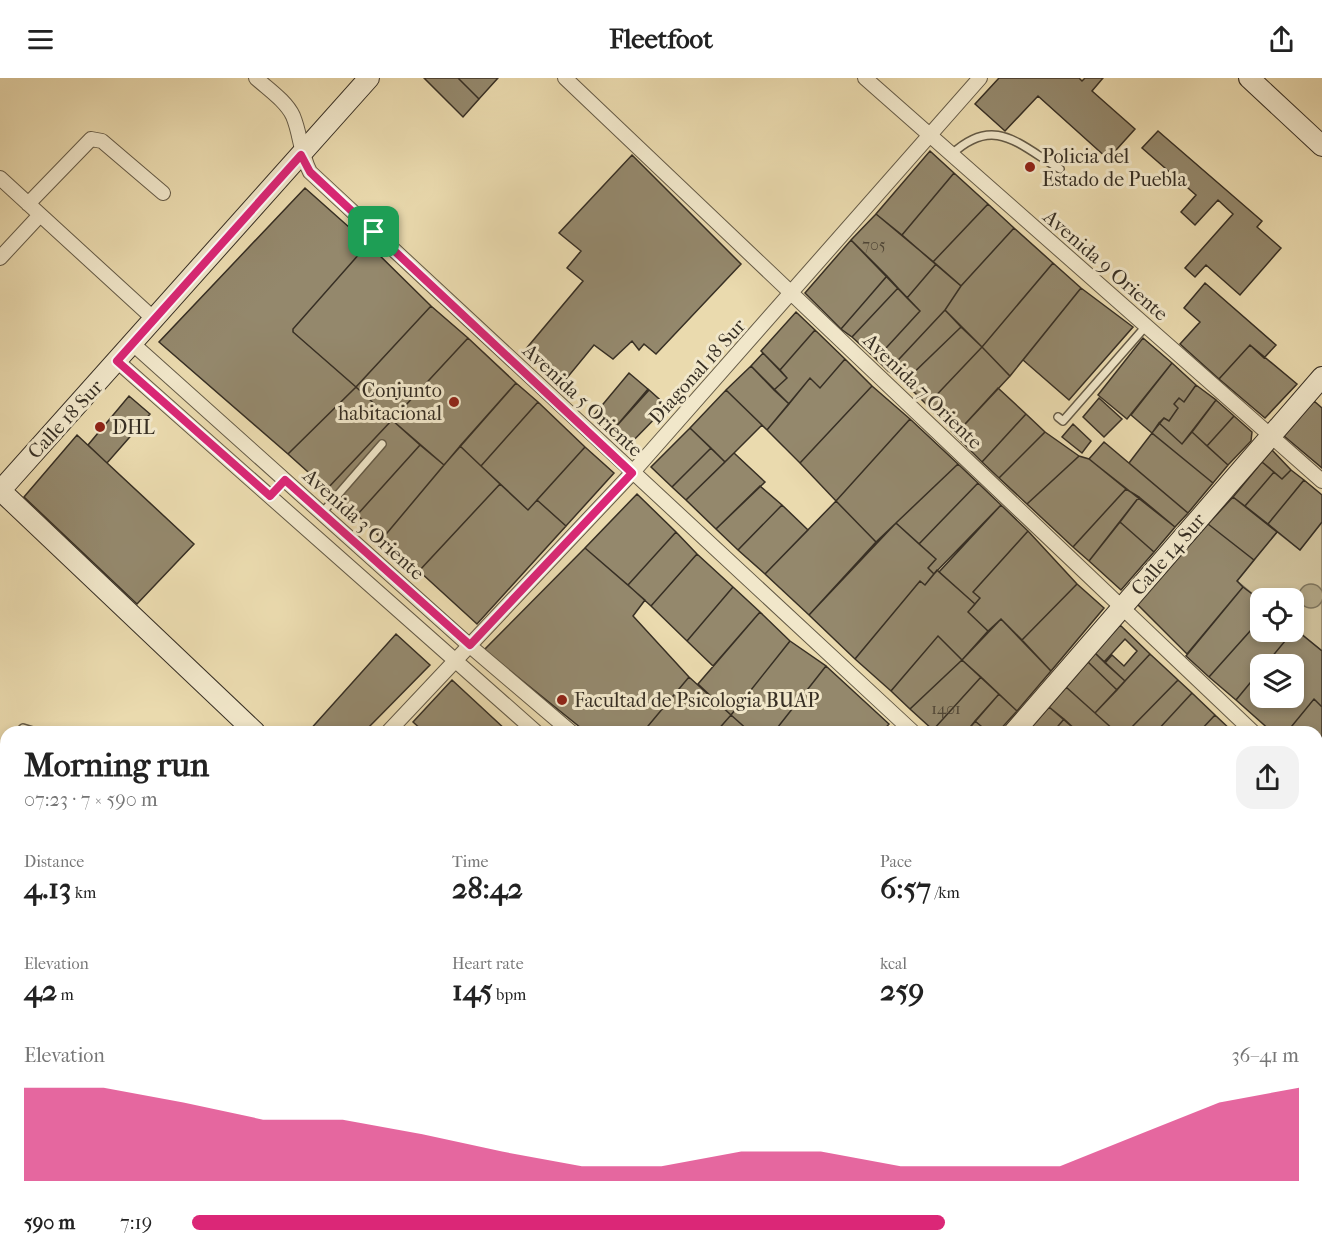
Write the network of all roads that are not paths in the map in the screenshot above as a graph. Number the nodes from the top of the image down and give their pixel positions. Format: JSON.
{"nodes":[{"id":1,"x":255,"y":78,"type":"edge"},
{"id":2,"x":369,"y":78,"type":"edge"},
{"id":3,"x":565,"y":78,"type":"edge"},
{"id":4,"x":865,"y":78,"type":"edge"},
{"id":5,"x":980,"y":78,"type":"edge"},
{"id":6,"x":1250,"y":78,"type":"edge"},
{"id":7,"x":931,"y":135,"type":"junction"},
{"id":8,"x":1322,"y":146,"type":"edge"},
{"id":9,"x":951,"y":154,"type":"junction"},
{"id":10,"x":301,"y":155,"type":"junction"},
{"id":11,"x":1059,"y":169,"type":"dead end"},
{"id":12,"x":0,"y":178,"type":"edge"},
{"id":13,"x":163,"y":193,"type":"dead end"},
{"id":14,"x":28,"y":204,"type":"junction"},
{"id":15,"x":40,"y":215,"type":"junction"},
{"id":16,"x":0,"y":258,"type":"edge"},
{"id":17,"x":792,"y":293,"type":"junction"},
{"id":18,"x":154,"y":319,"type":"junction"},
{"id":19,"x":1146,"y":326,"type":"junction"},
{"id":20,"x":133,"y":344,"type":"junction"},
{"id":21,"x":117,"y":361,"type":"junction"},
{"id":22,"x":1322,"y":377,"type":"edge"},
{"id":23,"x":1058,"y":417,"type":"dead end"},
{"id":24,"x":1271,"y":437,"type":"junction"},
{"id":25,"x":382,"y":444,"type":"dead end"},
{"id":26,"x":632,"y":473,"type":"junction"},
{"id":27,"x":285,"y":480,"type":"junction"},
{"id":28,"x":1322,"y":481,"type":"edge"},
{"id":29,"x":0,"y":491,"type":"edge"},
{"id":30,"x":270,"y":496,"type":"junction"},
{"id":31,"x":322,"y":513,"type":"junction"},
{"id":32,"x":1121,"y":608,"type":"junction"},
{"id":33,"x":470,"y":645,"type":"junction"},
{"id":34,"x":456,"y":661,"type":"junction"},
{"id":35,"x":249,"y":726,"type":"edge"},
{"id":36,"x":394,"y":726,"type":"edge"},
{"id":37,"x":529,"y":726,"type":"edge"},
{"id":38,"x":564,"y":726,"type":"edge"},
{"id":39,"x":906,"y":726,"type":"edge"},
{"id":40,"x":1019,"y":726,"type":"edge"},
{"id":41,"x":1247,"y":726,"type":"edge"}],
"edges":[{"from":1,"to":10,"type":"street","name":"Avenida 5 Oriente"},
{"from":2,"to":10,"type":"main road","name":"Calle 18 Sur"},
{"from":3,"to":17,"type":"street","name":"Avenida 7 Oriente"},
{"from":4,"to":7,"type":"street","name":"Avenida 9 Oriente"},
{"from":5,"to":7,"type":"street","name":"Diagonal 18 Sur"},
{"from":6,"to":8,"type":"main road"},
{"from":7,"to":9,"type":"street","name":"Avenida 9 Oriente"},
{"from":7,"to":17,"type":"street","name":"Diagonal 18 Sur"},
{"from":9,"to":11,"type":"lane"},
{"from":9,"to":19,"type":"street","name":"Avenida 9 Oriente"},
{"from":10,"to":18,"type":"main road","name":"Calle 18 Sur"},
{"from":10,"to":26,"type":"street","name":"Avenida 5 Oriente"},
{"from":12,"to":14,"type":"street"},
{"from":13,"to":14,"type":"street"},
{"from":14,"to":15,"type":"street"},
{"from":15,"to":16,"type":"street"},
{"from":15,"to":18,"type":"street"},
{"from":17,"to":26,"type":"street","name":"Diagonal 18 Sur"},
{"from":17,"to":32,"type":"street","name":"Avenida 7 Oriente"},
{"from":18,"to":20,"type":"main road","name":"Calle 18 Sur"},
{"from":19,"to":23,"type":"lane"},
{"from":19,"to":24,"type":"street","name":"Avenida 9 Oriente"},
{"from":20,"to":21,"type":"main road","name":"Calle 18 Sur"},
{"from":20,"to":27,"type":"street","name":"Avenida 3 Oriente"},
{"from":21,"to":29,"type":"main road","name":"Calle 18 Sur"},
{"from":21,"to":30,"type":"street","name":"Avenida 3 Oriente"},
{"from":22,"to":24,"type":"main road","name":"Calle 14 Sur"},
{"from":24,"to":28,"type":"street","name":"Avenida 9 Oriente"},
{"from":24,"to":32,"type":"main road","name":"Calle 14 Sur"},
{"from":25,"to":31,"type":"lane"},
{"from":26,"to":33,"type":"street","name":"Diagonal 18 Sur"},
{"from":26,"to":39,"type":"street","name":"Avenida 5 Oriente"},
{"from":27,"to":30,"type":"street"},
{"from":27,"to":31,"type":"street","name":"Avenida 3 Oriente"},
{"from":29,"to":35,"type":"main road"},
{"from":30,"to":34,"type":"street","name":"Avenida 3 Oriente"},
{"from":31,"to":33,"type":"street","name":"Avenida 3 Oriente"},
{"from":32,"to":40,"type":"main road","name":"Calle 14 Sur"},
{"from":32,"to":41,"type":"street","name":"Avenida 7 Oriente"},
{"from":33,"to":34,"type":"street","name":"Diagonal 18 Sur"},
{"from":33,"to":38,"type":"street","name":"Avenida 3 Oriente"},
{"from":34,"to":36,"type":"street","name":"Diagonal 18 Sur"},
{"from":34,"to":37,"type":"street","name":"Avenida 3 Oriente"}]}
